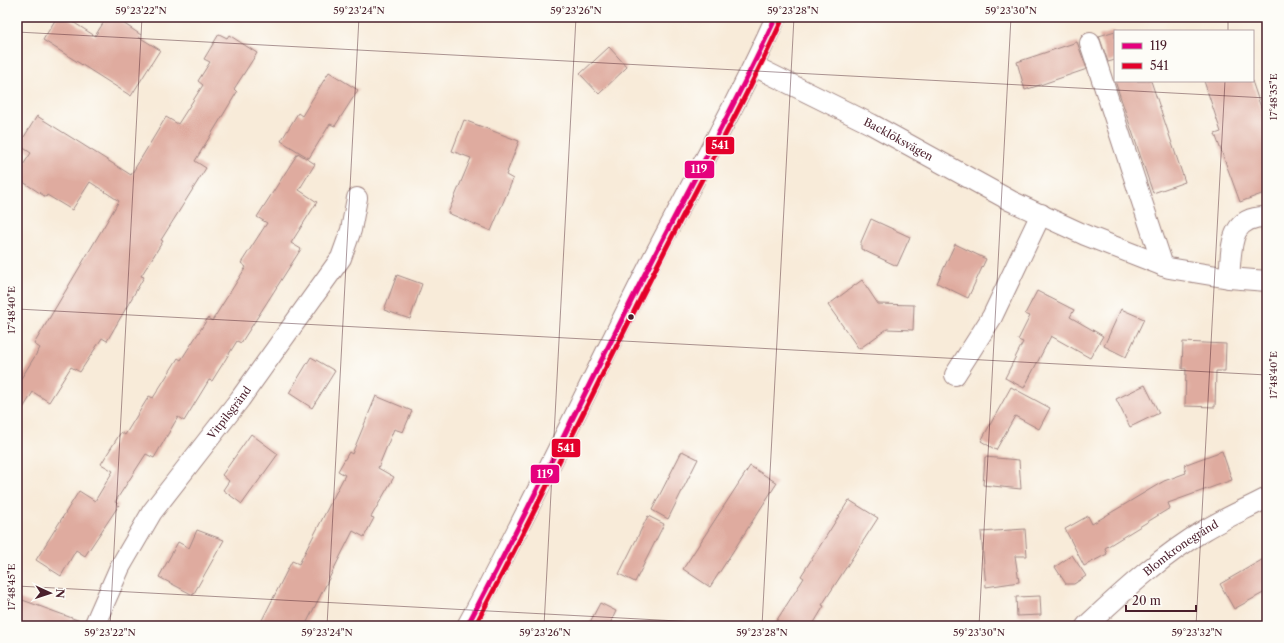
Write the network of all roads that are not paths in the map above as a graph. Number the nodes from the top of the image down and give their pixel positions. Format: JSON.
{"nodes":[{"id":1,"x":776,"y":17,"type":"edge"},
{"id":2,"x":1090,"y":43,"type":"dead end"},
{"id":3,"x":754,"y":66,"type":"junction"},
{"id":4,"x":357,"y":198,"type":"dead end"},
{"id":5,"x":1041,"y":214,"type":"junction"},
{"id":6,"x":1267,"y":217,"type":"edge"},
{"id":7,"x":1163,"y":266,"type":"junction"},
{"id":8,"x":1229,"y":278,"type":"junction"},
{"id":9,"x":1267,"y":281,"type":"edge"},
{"id":10,"x":955,"y":375,"type":"dead end"},
{"id":11,"x":1267,"y":498,"type":"edge"},
{"id":12,"x":94,"y":626,"type":"edge"},
{"id":13,"x":467,"y":626,"type":"edge"},
{"id":14,"x":1086,"y":626,"type":"edge"}],
"edges":[{"from":1,"to":3,"type":"street"},
{"from":2,"to":7,"type":"street"},
{"from":3,"to":5,"type":"street","name":"Backlöksvägen"},
{"from":3,"to":13,"type":"street"},
{"from":4,"to":12,"type":"street","name":"Vitpilsgränd"},
{"from":5,"to":7,"type":"street","name":"Backlöksvägen"},
{"from":5,"to":10,"type":"street"},
{"from":6,"to":8,"type":"street"},
{"from":7,"to":8,"type":"street","name":"Backlöksvägen"},
{"from":8,"to":9,"type":"street","name":"Backlöksvägen"},
{"from":11,"to":14,"type":"street","name":"Blomkronegränd"}]}
